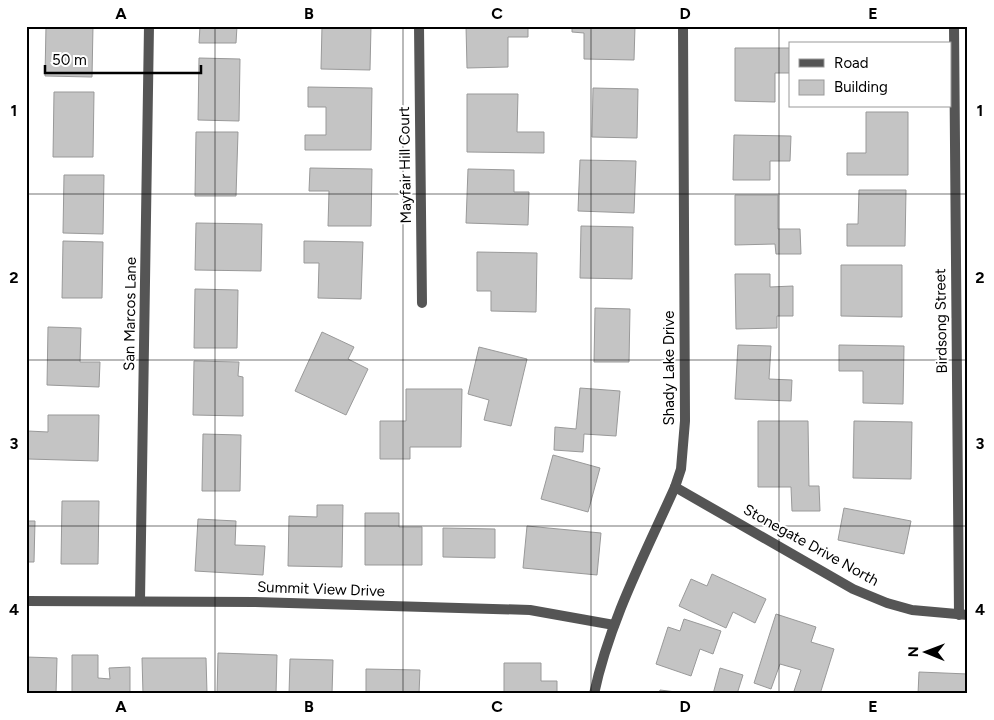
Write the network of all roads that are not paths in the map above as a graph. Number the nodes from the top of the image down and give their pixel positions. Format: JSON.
{"nodes":[{"id":1,"x":149,"y":26,"type":"edge"},
{"id":2,"x":419,"y":26,"type":"edge"},
{"id":3,"x":683,"y":26,"type":"edge"},
{"id":4,"x":954,"y":26,"type":"edge"},
{"id":5,"x":422,"y":303,"type":"dead end"},
{"id":6,"x":675,"y":487,"type":"junction"},
{"id":7,"x":26,"y":601,"type":"edge"},
{"id":8,"x":140,"y":601,"type":"junction"},
{"id":9,"x":964,"y":615,"type":"edge"},
{"id":10,"x":614,"y":625,"type":"junction"},
{"id":11,"x":594,"y":694,"type":"edge"}],
"edges":[{"from":1,"to":8,"type":"street","name":"San Marcos Lane"},
{"from":2,"to":5,"type":"street","name":"Mayfair Hill Court"},
{"from":3,"to":6,"type":"street","name":"Shady Lake Drive"},
{"from":4,"to":9,"type":"street","name":"Birdsong Street"},
{"from":6,"to":9,"type":"street","name":"Stonegate Drive North"},
{"from":6,"to":10,"type":"street","name":"Shady Lake Drive"},
{"from":7,"to":8,"type":"street","name":"Summit View Drive"},
{"from":8,"to":10,"type":"street","name":"Summit View Drive"},
{"from":10,"to":11,"type":"street","name":"Shady Lake Drive"}]}
